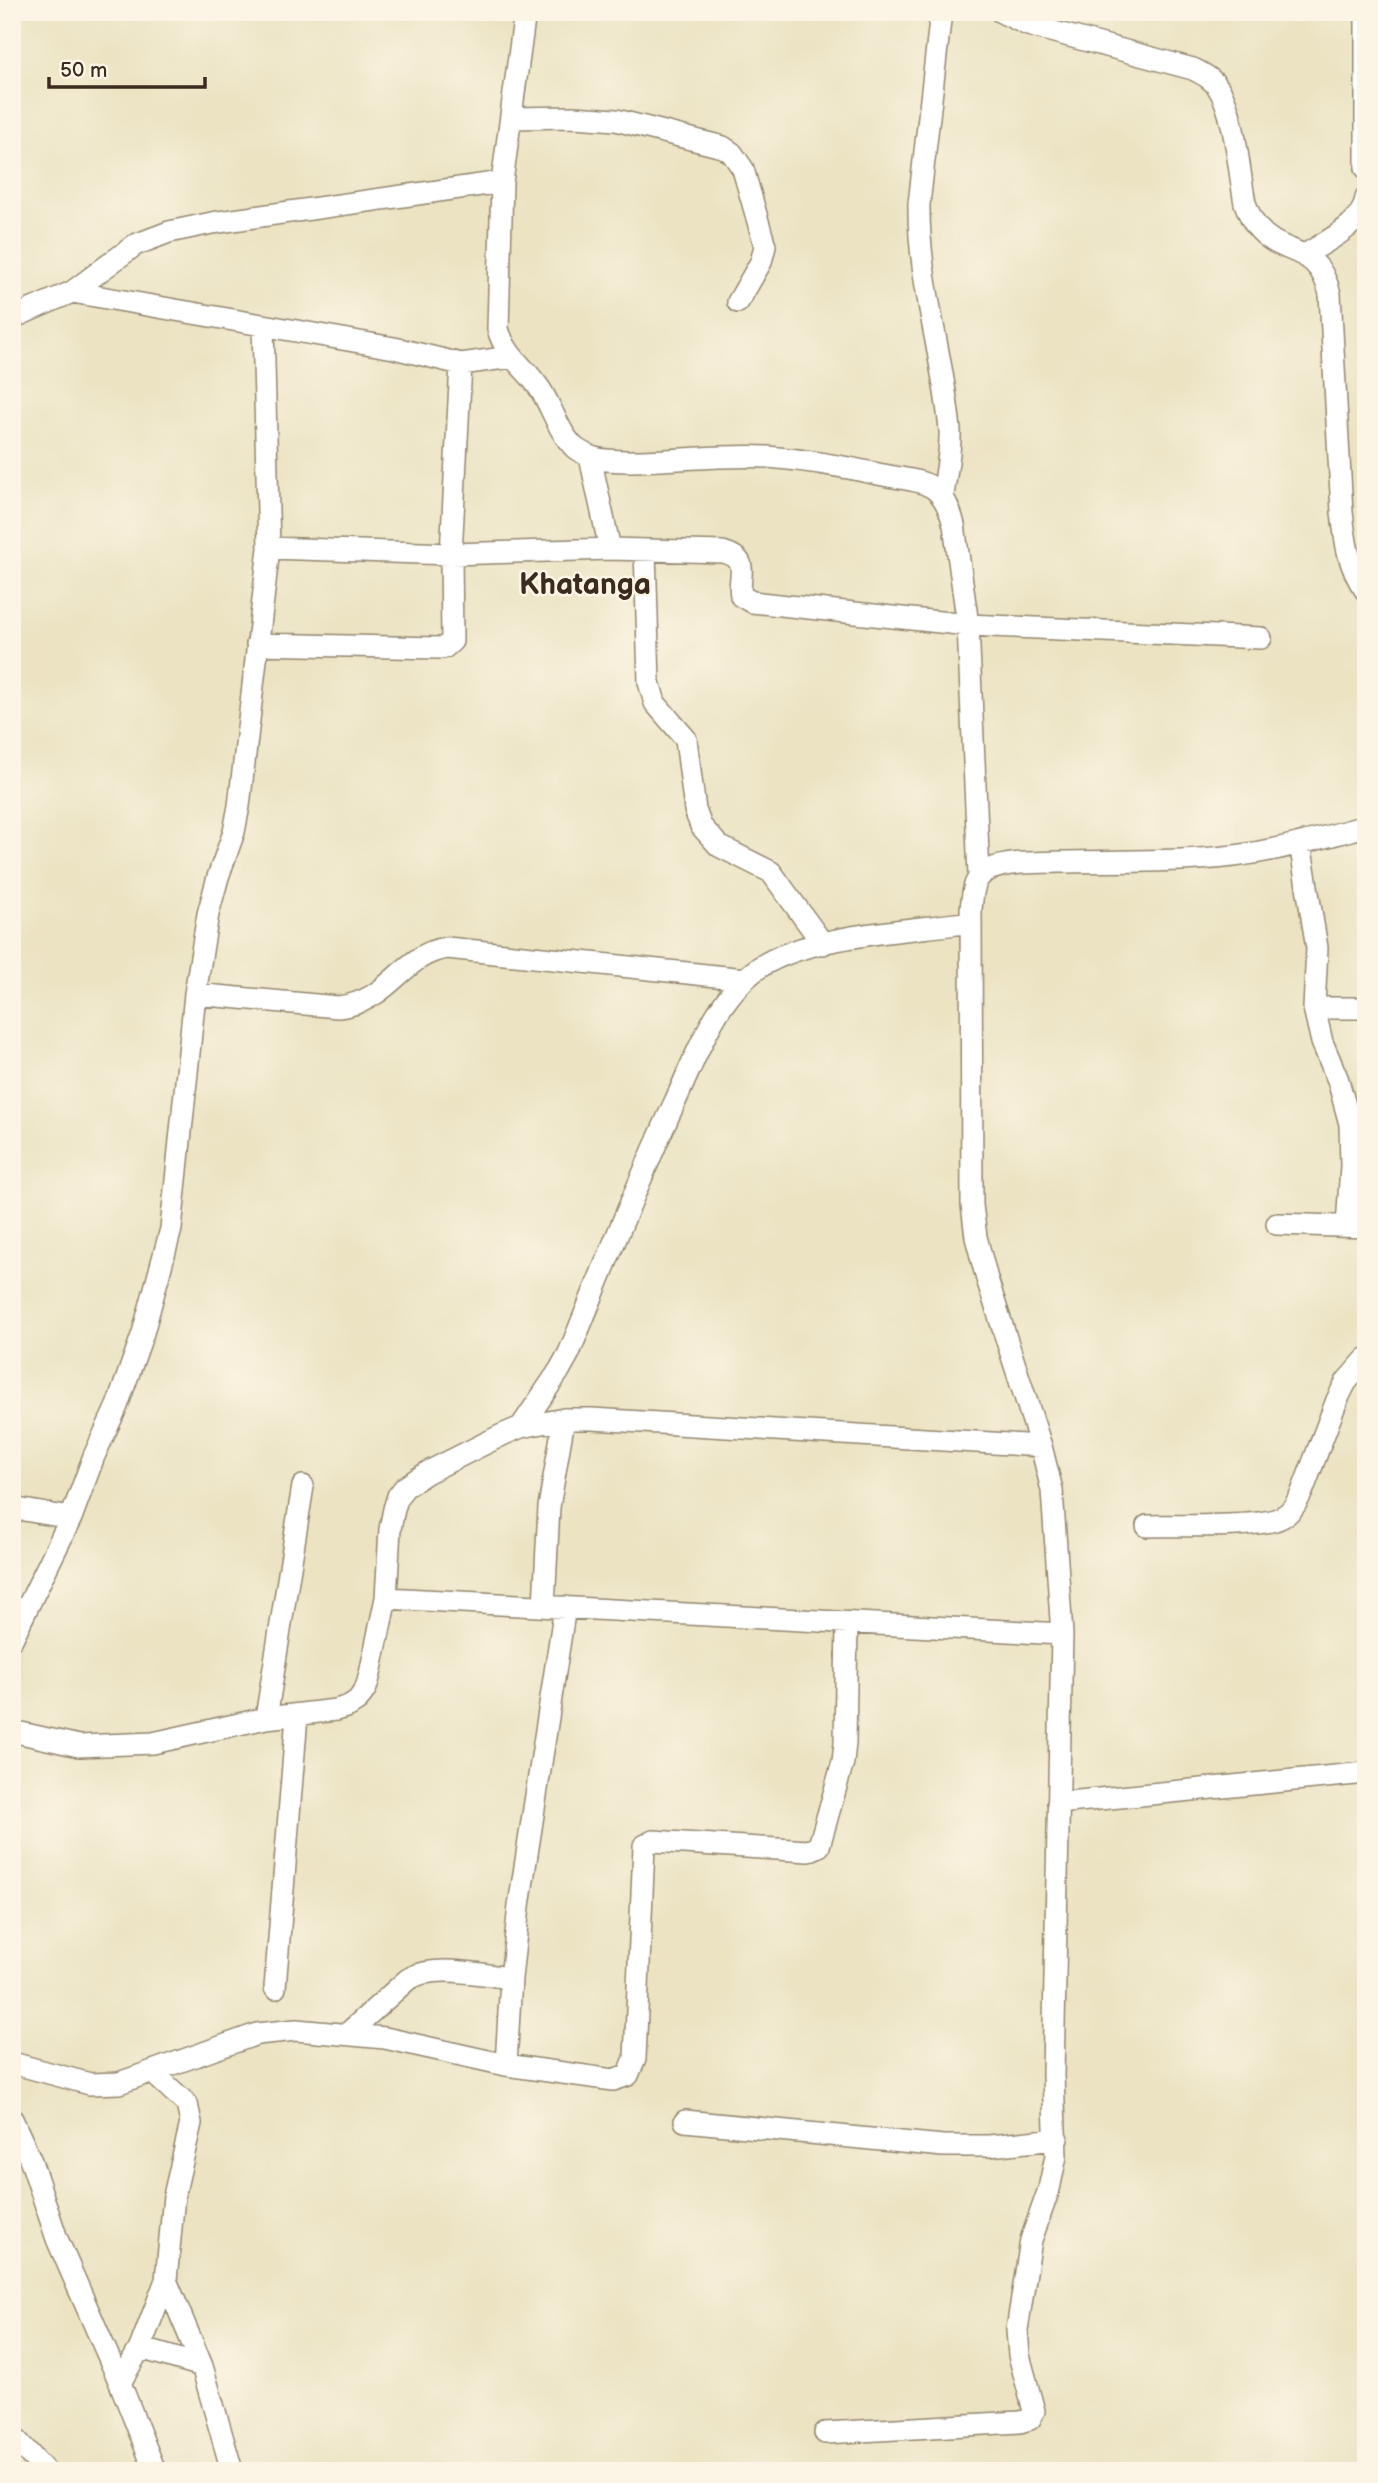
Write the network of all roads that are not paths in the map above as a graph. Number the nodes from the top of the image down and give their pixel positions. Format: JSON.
{"nodes":[{"id":1,"x":525,"y":12,"type":"edge"},
{"id":2,"x":941,"y":12,"type":"edge"},
{"id":3,"x":1000,"y":12,"type":"edge"},
{"id":4,"x":1366,"y":12,"type":"edge"},
{"id":5,"x":511,"y":118,"type":"junction"},
{"id":6,"x":1366,"y":168,"type":"edge"},
{"id":7,"x":502,"y":182,"type":"junction"},
{"id":8,"x":1366,"y":198,"type":"edge"},
{"id":9,"x":1305,"y":255,"type":"junction"},
{"id":10,"x":72,"y":292,"type":"junction"},
{"id":11,"x":738,"y":302,"type":"dead end"},
{"id":12,"x":12,"y":318,"type":"edge"},
{"id":13,"x":264,"y":326,"type":"junction"},
{"id":14,"x":511,"y":357,"type":"junction"},
{"id":15,"x":461,"y":364,"type":"junction"},
{"id":16,"x":590,"y":457,"type":"junction"},
{"id":17,"x":943,"y":495,"type":"junction"},
{"id":18,"x":269,"y":548,"type":"junction"},
{"id":19,"x":610,"y":549,"type":"junction"},
{"id":20,"x":645,"y":550,"type":"junction"},
{"id":21,"x":452,"y":554,"type":"junction"},
{"id":22,"x":1366,"y":591,"type":"edge"},
{"id":23,"x":968,"y":625,"type":"junction"},
{"id":24,"x":1261,"y":638,"type":"dead end"},
{"id":25,"x":257,"y":644,"type":"junction"},
{"id":26,"x":1366,"y":826,"type":"edge"},
{"id":27,"x":1300,"y":843,"type":"junction"},
{"id":28,"x":979,"y":876,"type":"junction"},
{"id":29,"x":971,"y":922,"type":"junction"},
{"id":30,"x":823,"y":944,"type":"junction"},
{"id":31,"x":745,"y":979,"type":"junction"},
{"id":32,"x":195,"y":994,"type":"junction"},
{"id":33,"x":1314,"y":1008,"type":"junction"},
{"id":34,"x":1366,"y":1008,"type":"edge"},
{"id":35,"x":1277,"y":1224,"type":"dead end"},
{"id":36,"x":1356,"y":1227,"type":"edge"},
{"id":37,"x":1366,"y":1359,"type":"edge"},
{"id":38,"x":564,"y":1419,"type":"junction"},
{"id":39,"x":521,"y":1427,"type":"junction"},
{"id":40,"x":1041,"y":1446,"type":"junction"},
{"id":41,"x":303,"y":1486,"type":"dead end"},
{"id":42,"x":12,"y":1508,"type":"edge"},
{"id":43,"x":71,"y":1518,"type":"junction"},
{"id":44,"x":1147,"y":1526,"type":"dead end"},
{"id":45,"x":386,"y":1598,"type":"junction"},
{"id":46,"x":554,"y":1607,"type":"junction"},
{"id":47,"x":847,"y":1623,"type":"junction"},
{"id":48,"x":1062,"y":1634,"type":"junction"},
{"id":49,"x":12,"y":1639,"type":"edge"},
{"id":50,"x":297,"y":1716,"type":"junction"},
{"id":51,"x":266,"y":1718,"type":"junction"},
{"id":52,"x":12,"y":1731,"type":"edge"},
{"id":53,"x":1366,"y":1773,"type":"edge"},
{"id":54,"x":1058,"y":1803,"type":"junction"},
{"id":55,"x":511,"y":1978,"type":"junction"},
{"id":56,"x":275,"y":1989,"type":"dead end"},
{"id":57,"x":347,"y":2034,"type":"junction"},
{"id":58,"x":12,"y":2063,"type":"edge"},
{"id":59,"x":506,"y":2065,"type":"junction"},
{"id":60,"x":152,"y":2072,"type":"junction"},
{"id":61,"x":12,"y":2119,"type":"edge"},
{"id":62,"x":685,"y":2121,"type":"dead end"},
{"id":63,"x":1057,"y":2139,"type":"junction"},
{"id":64,"x":166,"y":2280,"type":"junction"},
{"id":65,"x":140,"y":2348,"type":"junction"},
{"id":66,"x":202,"y":2366,"type":"junction"},
{"id":67,"x":120,"y":2383,"type":"junction"},
{"id":68,"x":825,"y":2432,"type":"dead end"},
{"id":69,"x":12,"y":2435,"type":"edge"},
{"id":70,"x":45,"y":2471,"type":"edge"},
{"id":71,"x":155,"y":2471,"type":"edge"},
{"id":72,"x":232,"y":2471,"type":"edge"}],
"edges":[{"from":1,"to":5,"type":"street"},
{"from":2,"to":17,"type":"street"},
{"from":3,"to":9,"type":"street"},
{"from":4,"to":6,"type":"street"},
{"from":5,"to":7,"type":"street"},
{"from":5,"to":11,"type":"street"},
{"from":7,"to":10,"type":"street"},
{"from":7,"to":14,"type":"street"},
{"from":8,"to":9,"type":"street"},
{"from":9,"to":22,"type":"street"},
{"from":10,"to":12,"type":"street"},
{"from":10,"to":13,"type":"street"},
{"from":13,"to":15,"type":"street"},
{"from":13,"to":18,"type":"street"},
{"from":14,"to":15,"type":"street"},
{"from":14,"to":16,"type":"street"},
{"from":15,"to":21,"type":"street"},
{"from":16,"to":17,"type":"street"},
{"from":16,"to":19,"type":"street"},
{"from":17,"to":23,"type":"street"},
{"from":18,"to":21,"type":"street"},
{"from":18,"to":25,"type":"street"},
{"from":19,"to":20,"type":"street"},
{"from":19,"to":21,"type":"street"},
{"from":20,"to":23,"type":"street"},
{"from":20,"to":30,"type":"street"},
{"from":21,"to":25,"type":"street"},
{"from":23,"to":24,"type":"street"},
{"from":23,"to":28,"type":"street"},
{"from":25,"to":32,"type":"street"},
{"from":26,"to":27,"type":"street"},
{"from":27,"to":28,"type":"street"},
{"from":27,"to":33,"type":"street"},
{"from":28,"to":29,"type":"street"},
{"from":29,"to":30,"type":"street"},
{"from":29,"to":40,"type":"street"},
{"from":30,"to":31,"type":"street"},
{"from":31,"to":32,"type":"street"},
{"from":31,"to":39,"type":"street"},
{"from":32,"to":43,"type":"street"},
{"from":33,"to":34,"type":"street"},
{"from":33,"to":36,"type":"street"},
{"from":35,"to":36,"type":"street"},
{"from":37,"to":44,"type":"street"},
{"from":38,"to":39,"type":"street"},
{"from":38,"to":40,"type":"street"},
{"from":38,"to":46,"type":"street"},
{"from":39,"to":45,"type":"street"},
{"from":40,"to":48,"type":"street"},
{"from":41,"to":51,"type":"street"},
{"from":42,"to":43,"type":"street"},
{"from":43,"to":49,"type":"street"},
{"from":45,"to":46,"type":"street"},
{"from":45,"to":50,"type":"street"},
{"from":46,"to":47,"type":"street"},
{"from":46,"to":55,"type":"street"},
{"from":47,"to":48,"type":"street"},
{"from":47,"to":59,"type":"street"},
{"from":48,"to":54,"type":"street"},
{"from":50,"to":51,"type":"street"},
{"from":50,"to":56,"type":"street"},
{"from":51,"to":52,"type":"street"},
{"from":53,"to":54,"type":"street"},
{"from":54,"to":63,"type":"street"},
{"from":55,"to":57,"type":"street"},
{"from":55,"to":59,"type":"street"},
{"from":57,"to":59,"type":"street"},
{"from":57,"to":60,"type":"street"},
{"from":58,"to":60,"type":"street"},
{"from":60,"to":64,"type":"street"},
{"from":61,"to":67,"type":"street"},
{"from":62,"to":63,"type":"street"},
{"from":63,"to":68,"type":"street"},
{"from":64,"to":65,"type":"street"},
{"from":64,"to":66,"type":"street"},
{"from":65,"to":66,"type":"street"},
{"from":65,"to":67,"type":"street"},
{"from":66,"to":72,"type":"street"},
{"from":67,"to":71,"type":"street"},
{"from":69,"to":70,"type":"street"}]}
